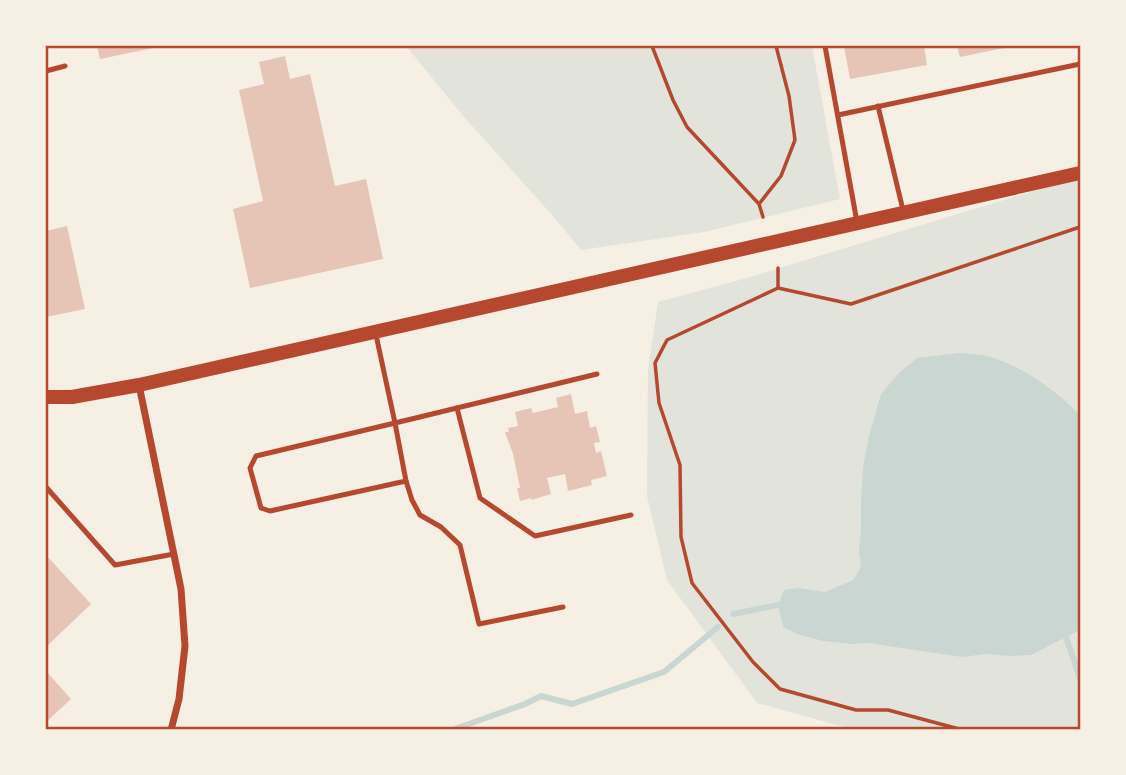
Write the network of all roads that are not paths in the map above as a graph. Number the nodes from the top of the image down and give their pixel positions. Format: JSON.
{"nodes":[{"id":1,"x":825,"y":46,"type":"edge"},
{"id":2,"x":1080,"y":64,"type":"edge"},
{"id":3,"x":65,"y":66,"type":"dead end"},
{"id":4,"x":46,"y":71,"type":"edge"},
{"id":5,"x":878,"y":106,"type":"junction"},
{"id":6,"x":838,"y":115,"type":"junction"},
{"id":7,"x":1080,"y":173,"type":"edge"},
{"id":8,"x":904,"y":213,"type":"junction"},
{"id":9,"x":857,"y":224,"type":"junction"},
{"id":10,"x":375,"y":332,"type":"junction"},
{"id":11,"x":597,"y":374,"type":"dead end"},
{"id":12,"x":139,"y":385,"type":"junction"},
{"id":13,"x":46,"y":397,"type":"edge"},
{"id":14,"x":457,"y":408,"type":"junction"},
{"id":15,"x":396,"y":423,"type":"junction"},
{"id":16,"x":406,"y":481,"type":"junction"},
{"id":17,"x":46,"y":487,"type":"edge"},
{"id":18,"x":631,"y":515,"type":"dead end"},
{"id":19,"x":174,"y":554,"type":"junction"},
{"id":20,"x":563,"y":607,"type":"dead end"},
{"id":21,"x":171,"y":730,"type":"edge"}],
"edges":[{"from":1,"to":6,"type":"lane"},
{"from":2,"to":5,"type":"lane"},
{"from":3,"to":4,"type":"lane"},
{"from":5,"to":6,"type":"lane"},
{"from":5,"to":8,"type":"lane"},
{"from":6,"to":9,"type":"lane"},
{"from":7,"to":8,"type":"main road"},
{"from":8,"to":9,"type":"main road"},
{"from":9,"to":10,"type":"main road"},
{"from":10,"to":12,"type":"main road"},
{"from":10,"to":15,"type":"lane"},
{"from":11,"to":14,"type":"lane"},
{"from":12,"to":13,"type":"main road"},
{"from":12,"to":19,"type":"street"},
{"from":14,"to":15,"type":"lane"},
{"from":14,"to":18,"type":"lane"},
{"from":15,"to":16,"type":"lane"},
{"from":15,"to":16,"type":"lane"},
{"from":16,"to":20,"type":"lane"},
{"from":17,"to":19,"type":"lane"},
{"from":19,"to":21,"type":"street"}]}
